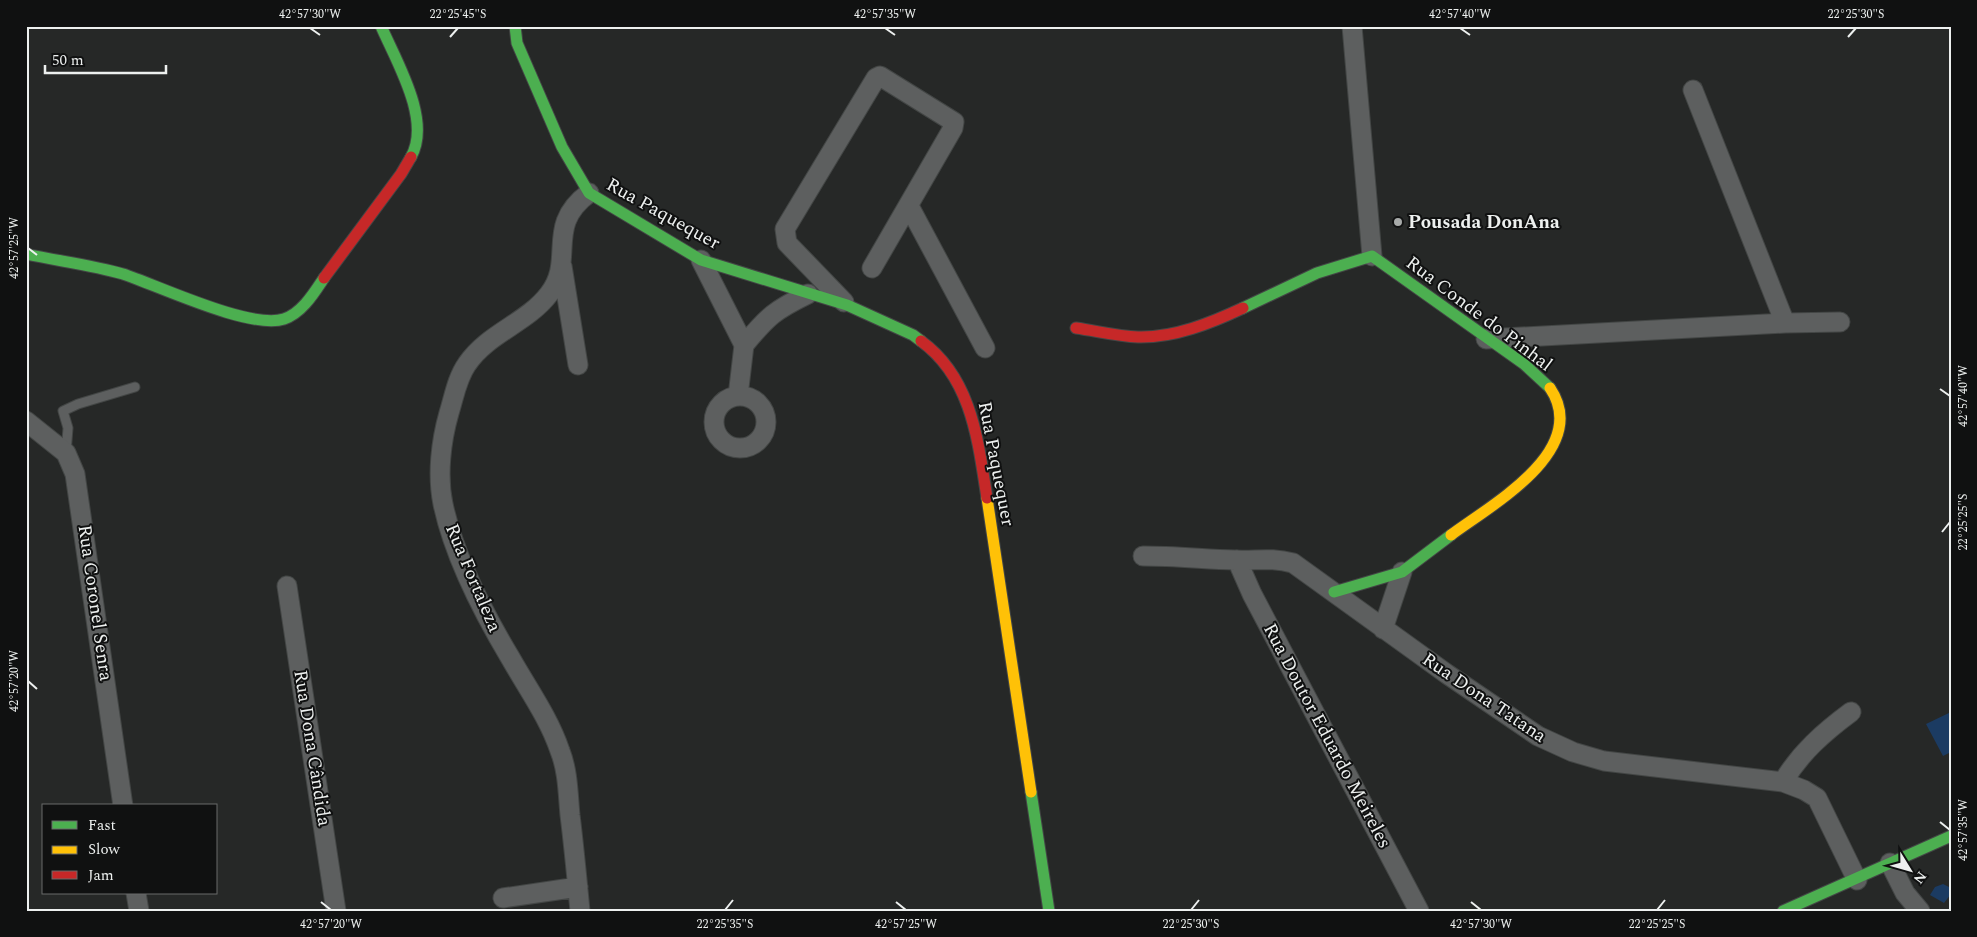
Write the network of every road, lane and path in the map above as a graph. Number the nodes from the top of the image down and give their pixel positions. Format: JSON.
{"nodes":[{"id":1,"x":380,"y":26,"type":"edge"},
{"id":2,"x":515,"y":26,"type":"edge"},
{"id":3,"x":1352,"y":26,"type":"edge"},
{"id":4,"x":1693,"y":90,"type":"dead end"},
{"id":5,"x":589,"y":193,"type":"junction"},
{"id":6,"x":909,"y":206,"type":"junction"},
{"id":7,"x":26,"y":254,"type":"edge"},
{"id":8,"x":1372,"y":256,"type":"junction"},
{"id":9,"x":701,"y":260,"type":"junction"},
{"id":10,"x":561,"y":262,"type":"junction"},
{"id":11,"x":872,"y":268,"type":"dead end"},
{"id":12,"x":808,"y":294,"type":"junction"},
{"id":13,"x":847,"y":305,"type":"junction"},
{"id":14,"x":1840,"y":322,"type":"dead end"},
{"id":15,"x":1785,"y":323,"type":"junction"},
{"id":16,"x":1076,"y":328,"type":"dead end"},
{"id":17,"x":1486,"y":339,"type":"junction"},
{"id":18,"x":744,"y":345,"type":"junction"},
{"id":19,"x":984,"y":348,"type":"dead end"},
{"id":20,"x":578,"y":365,"type":"dead end"},
{"id":21,"x":135,"y":387,"type":"dead end"},
{"id":22,"x":738,"y":396,"type":"dead end"},
{"id":23,"x":26,"y":422,"type":"edge"},
{"id":24,"x":66,"y":453,"type":"junction"},
{"id":25,"x":1142,"y":556,"type":"dead end"},
{"id":26,"x":1237,"y":560,"type":"junction"},
{"id":27,"x":1402,"y":572,"type":"junction"},
{"id":28,"x":287,"y":586,"type":"dead end"},
{"id":29,"x":1334,"y":592,"type":"junction"},
{"id":30,"x":1383,"y":629,"type":"junction"},
{"id":31,"x":1851,"y":712,"type":"dead end"},
{"id":32,"x":1783,"y":782,"type":"junction"},
{"id":33,"x":123,"y":804,"type":"edge"},
{"id":34,"x":1951,"y":836,"type":"edge"},
{"id":35,"x":1890,"y":863,"type":"junction"},
{"id":36,"x":1857,"y":880,"type":"junction"},
{"id":37,"x":578,"y":887,"type":"junction"},
{"id":38,"x":136,"y":894,"type":"edge"},
{"id":39,"x":502,"y":898,"type":"dead end"},
{"id":40,"x":139,"y":911,"type":"edge"},
{"id":41,"x":336,"y":911,"type":"edge"},
{"id":42,"x":580,"y":911,"type":"edge"},
{"id":43,"x":1049,"y":911,"type":"edge"},
{"id":44,"x":1419,"y":911,"type":"edge"},
{"id":45,"x":1783,"y":911,"type":"edge"},
{"id":46,"x":1920,"y":911,"type":"edge"}],
"edges":[{"from":1,"to":7,"type":"street"},
{"from":2,"to":5,"type":"street"},
{"from":3,"to":8,"type":"street"},
{"from":4,"to":15,"type":"street"},
{"from":5,"to":9,"type":"street","name":"Rua Paquequer"},
{"from":5,"to":10,"type":"street","name":"Rua Fortaleza"},
{"from":6,"to":11,"type":"street"},
{"from":6,"to":13,"type":"street"},
{"from":6,"to":19,"type":"street"},
{"from":8,"to":16,"type":"street"},
{"from":8,"to":17,"type":"street","name":"Rua Conde do Pinhal"},
{"from":9,"to":12,"type":"street","name":"Rua Paquequer"},
{"from":9,"to":18,"type":"street"},
{"from":10,"to":20,"type":"street"},
{"from":10,"to":37,"type":"street","name":"Rua Fortaleza"},
{"from":12,"to":13,"type":"street","name":"Rua Paquequer"},
{"from":12,"to":18,"type":"street"},
{"from":13,"to":43,"type":"street","name":"Rua Paquequer"},
{"from":14,"to":15,"type":"street"},
{"from":15,"to":17,"type":"street"},
{"from":17,"to":27,"type":"street","name":"Rua Conde do Pinhal"},
{"from":18,"to":22,"type":"street"},
{"from":21,"to":24,"type":"lane"},
{"from":23,"to":24,"type":"street"},
{"from":24,"to":33,"type":"street","name":"Rua Coronel Senra"},
{"from":25,"to":26,"type":"street","name":"Rua Dona Tatana"},
{"from":26,"to":29,"type":"street","name":"Rua Dona Tatana"},
{"from":26,"to":44,"type":"street","name":"Rua Doutor Eduardo Meireles"},
{"from":27,"to":29,"type":"street","name":"Rua Conde do Pinhal"},
{"from":27,"to":30,"type":"street"},
{"from":28,"to":41,"type":"street","name":"Rua Dona Cândida"},
{"from":29,"to":30,"type":"street","name":"Rua Dona Tatana"},
{"from":30,"to":32,"type":"street","name":"Rua Dona Tatana"},
{"from":31,"to":32,"type":"street"},
{"from":32,"to":36,"type":"street","name":"Rua Dona Tatana"},
{"from":34,"to":35,"type":"street"},
{"from":35,"to":36,"type":"street"},
{"from":35,"to":46,"type":"street"},
{"from":36,"to":45,"type":"street"},
{"from":37,"to":39,"type":"street"},
{"from":37,"to":42,"type":"street","name":"Rua Fortaleza"},
{"from":38,"to":40,"type":"street"}]}
